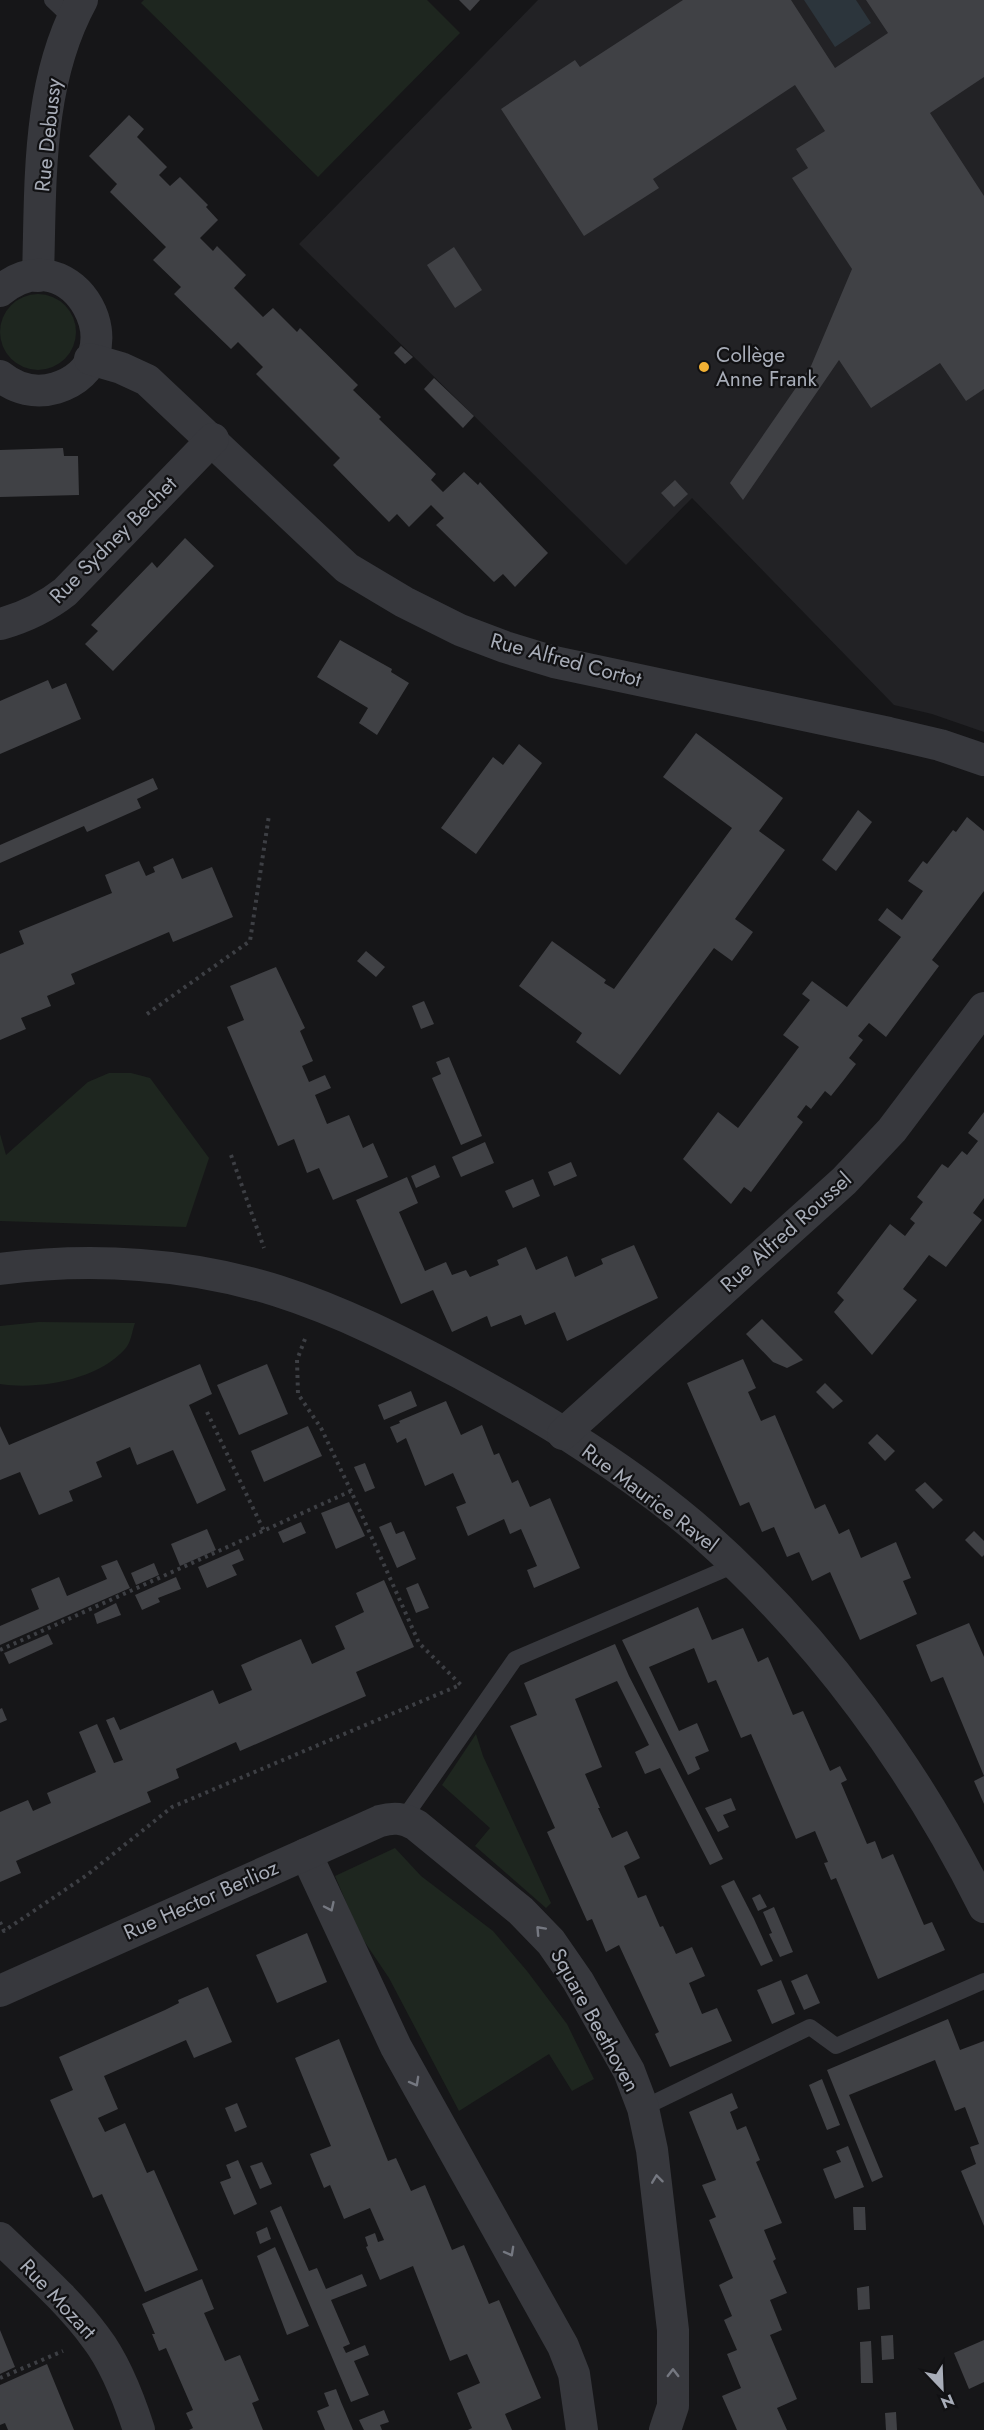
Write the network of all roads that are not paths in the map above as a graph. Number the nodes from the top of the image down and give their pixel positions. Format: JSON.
{"nodes":[{"id":1,"x":69,"y":6,"type":"edge"},
{"id":2,"x":38,"y":276,"type":"junction"},
{"id":3,"x":0,"y":291,"type":"edge"},
{"id":4,"x":90,"y":359,"type":"junction"},
{"id":5,"x":0,"y":376,"type":"edge"},
{"id":6,"x":213,"y":440,"type":"junction"},
{"id":7,"x":2,"y":624,"type":"dead end"},
{"id":8,"x":984,"y":760,"type":"edge"},
{"id":9,"x":984,"y":1008,"type":"edge"},
{"id":10,"x":0,"y":1269,"type":"edge"},
{"id":11,"x":563,"y":1434,"type":"junction"},
{"id":12,"x":735,"y":1565,"type":"junction"},
{"id":13,"x":404,"y":1818,"type":"junction"},
{"id":14,"x":306,"y":1854,"type":"junction"},
{"id":15,"x":984,"y":1907,"type":"edge"},
{"id":16,"x":984,"y":1981,"type":"edge"},
{"id":17,"x":0,"y":1991,"type":"edge"},
{"id":18,"x":643,"y":2108,"type":"junction"},
{"id":19,"x":0,"y":2238,"type":"edge"},
{"id":20,"x":139,"y":2430,"type":"edge"},
{"id":21,"x":582,"y":2430,"type":"edge"},
{"id":22,"x":665,"y":2430,"type":"edge"}],
"edges":[{"from":1,"to":2,"type":"street","name":"Rue Debussy"},
{"from":2,"to":3,"type":"street"},
{"from":2,"to":4,"type":"street"},
{"from":4,"to":5,"type":"street"},
{"from":4,"to":6,"type":"street","name":"Rue Alfred Cortot"},
{"from":6,"to":7,"type":"street","name":"Rue Sydney Bechet"},
{"from":6,"to":8,"type":"street","name":"Rue Alfred Cortot"},
{"from":9,"to":11,"type":"street","name":"Rue Alfred Roussel"},
{"from":10,"to":11,"type":"street","name":"Rue Maurice Ravel"},
{"from":11,"to":12,"type":"street","name":"Rue Maurice Ravel"},
{"from":12,"to":13,"type":"lane"},
{"from":12,"to":15,"type":"street","name":"Rue Maurice Ravel"},
{"from":13,"to":14,"type":"street","name":"Rue Hector Berlioz"},
{"from":18,"to":13,"type":"street","name":"Square Beethoven","one_way":true},
{"from":14,"to":17,"type":"street","name":"Rue Hector Berlioz"},
{"from":14,"to":21,"type":"street","one_way":true},
{"from":16,"to":18,"type":"lane"},
{"from":22,"to":18,"type":"street","name":"Square Beethoven","one_way":true},
{"from":19,"to":20,"type":"street","name":"Rue Mozart"}]}
